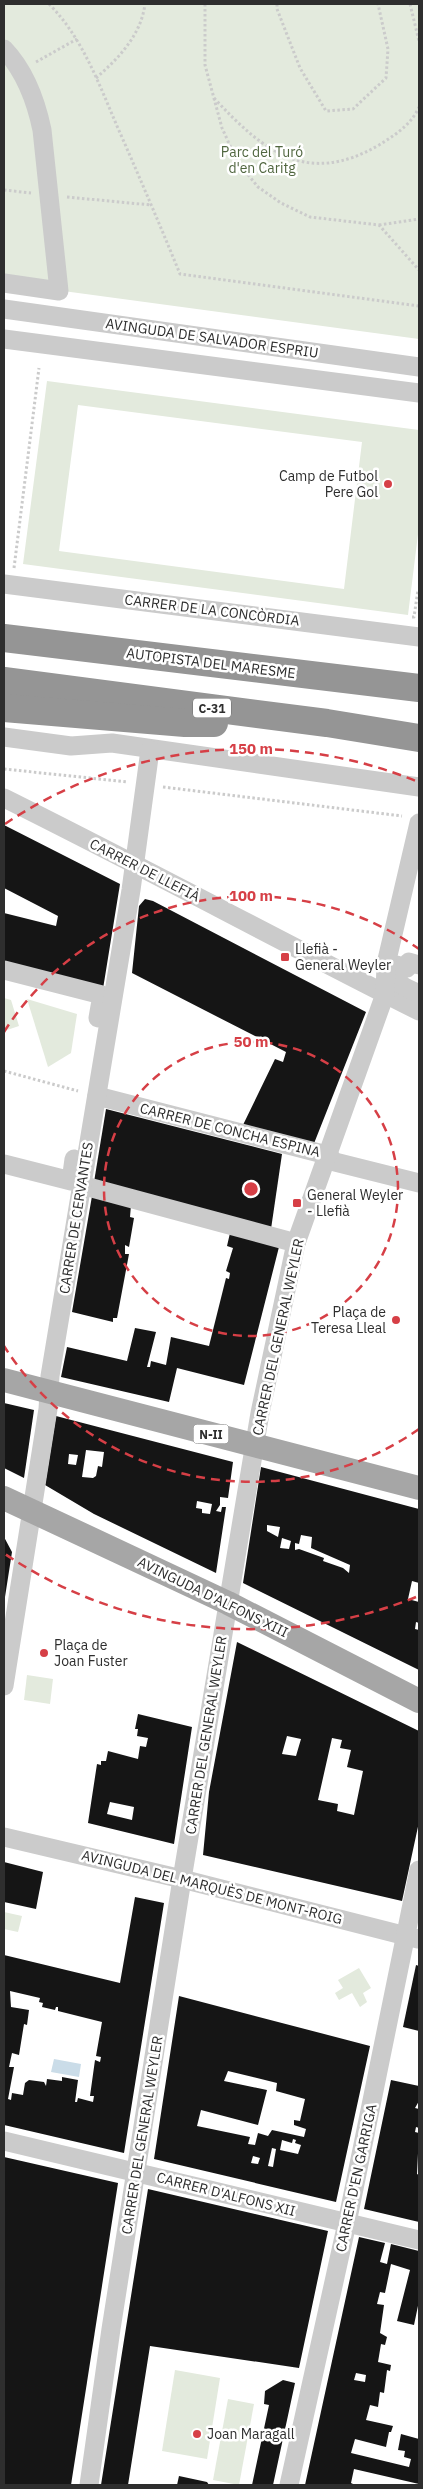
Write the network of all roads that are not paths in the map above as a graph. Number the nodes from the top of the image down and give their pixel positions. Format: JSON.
{"nodes":[{"id":1,"x":4,"y":49,"type":"edge"},
{"id":2,"x":4,"y":283,"type":"edge"},
{"id":3,"x":4,"y":309,"type":"edge"},
{"id":4,"x":4,"y":339,"type":"edge"},
{"id":5,"x":419,"y":367,"type":"edge"},
{"id":6,"x":419,"y":392,"type":"edge"},
{"id":7,"x":4,"y":584,"type":"edge"},
{"id":8,"x":419,"y":637,"type":"edge"},
{"id":9,"x":4,"y":638,"type":"edge"},
{"id":10,"x":4,"y":681,"type":"edge"},
{"id":11,"x":419,"y":688,"type":"edge"},
{"id":12,"x":4,"y":708,"type":"edge"},
{"id":13,"x":327,"y":723,"type":"junction"},
{"id":14,"x":4,"y":736,"type":"edge"},
{"id":15,"x":419,"y":738,"type":"edge"},
{"id":16,"x":150,"y":750,"type":"junction"},
{"id":17,"x":419,"y":787,"type":"edge"},
{"id":18,"x":4,"y":798,"type":"edge"},
{"id":19,"x":412,"y":820,"type":"edge"},
{"id":20,"x":134,"y":863,"type":"junction"},
{"id":21,"x":419,"y":871,"type":"edge"},
{"id":22,"x":419,"y":891,"type":"edge"},
{"id":23,"x":419,"y":965,"type":"edge"},
{"id":24,"x":4,"y":970,"type":"edge"},
{"id":25,"x":386,"y":994,"type":"junction"},
{"id":26,"x":419,"y":994,"type":"edge"},
{"id":27,"x":419,"y":1011,"type":"edge"},
{"id":28,"x":91,"y":1095,"type":"junction"},
{"id":29,"x":327,"y":1155,"type":"junction"},
{"id":30,"x":4,"y":1164,"type":"edge"},
{"id":31,"x":419,"y":1183,"type":"edge"},
{"id":32,"x":81,"y":1184,"type":"junction"},
{"id":33,"x":296,"y":1243,"type":"junction"},
{"id":34,"x":4,"y":1380,"type":"edge"},
{"id":35,"x":49,"y":1393,"type":"junction"},
{"id":36,"x":255,"y":1445,"type":"junction"},
{"id":37,"x":419,"y":1488,"type":"edge"},
{"id":38,"x":4,"y":1498,"type":"edge"},
{"id":39,"x":30,"y":1511,"type":"junction"},
{"id":40,"x":228,"y":1603,"type":"junction"},
{"id":41,"x":8,"y":1637,"type":"edge"},
{"id":42,"x":4,"y":1686,"type":"edge"},
{"id":43,"x":419,"y":1701,"type":"edge"},
{"id":44,"x":4,"y":1837,"type":"edge"},
{"id":45,"x":419,"y":1870,"type":"edge"},
{"id":46,"x":182,"y":1879,"type":"junction"},
{"id":47,"x":413,"y":1938,"type":"edge"},
{"id":48,"x":4,"y":2141,"type":"edge"},
{"id":49,"x":137,"y":2172,"type":"junction"},
{"id":50,"x":347,"y":2223,"type":"junction"},
{"id":51,"x":419,"y":2240,"type":"edge"},
{"id":52,"x":89,"y":2485,"type":"edge"},
{"id":53,"x":289,"y":2485,"type":"edge"}],
"edges":[{"from":1,"to":2,"type":"street"},
{"from":3,"to":5,"type":"street","name":"AVINGUDA DE SALVADOR ESPRIU"},
{"from":4,"to":6,"type":"street","name":"AVINGUDA DE SALVADOR ESPRIU"},
{"from":7,"to":8,"type":"street","name":"CARRER DE LA CONCÒRDIA"},
{"from":9,"to":11,"type":"highway","name":"AUTOPISTA DEL MARESME"},
{"from":10,"to":13,"type":"highway","number":"C-31"},
{"from":12,"to":13,"type":"highway"},
{"from":13,"to":15,"type":"highway","number":"C-31"},
{"from":14,"to":16,"type":"street"},
{"from":16,"to":17,"type":"street"},
{"from":16,"to":20,"type":"street","name":"CARRER DE CERVANTES"},
{"from":18,"to":20,"type":"street","name":"CARRER DE LLEFIÀ"},
{"from":19,"to":25,"type":"street","name":"CARRER DEL GENERAL WEYLER"},
{"from":20,"to":25,"type":"street","name":"CARRER DE LLEFIÀ"},
{"from":20,"to":28,"type":"street","name":"CARRER DE CERVANTES"},
{"from":21,"to":22,"type":"street"},
{"from":23,"to":26,"type":"street"},
{"from":24,"to":28,"type":"street"},
{"from":25,"to":27,"type":"street","name":"CARRER DE LLEFIÀ"},
{"from":25,"to":29,"type":"street","name":"CARRER DEL GENERAL WEYLER"},
{"from":28,"to":29,"type":"street","name":"CARRER DE CONCHA ESPINA"},
{"from":28,"to":30,"type":"street"},
{"from":28,"to":32,"type":"street","name":"CARRER DE CERVANTES"},
{"from":29,"to":31,"type":"street","name":"CARRER DE CONCHA ESPINA"},
{"from":29,"to":33,"type":"street","name":"CARRER DEL GENERAL WEYLER"},
{"from":32,"to":33,"type":"street"},
{"from":32,"to":35,"type":"street","name":"CARRER DE CERVANTES"},
{"from":33,"to":36,"type":"street","name":"CARRER DEL GENERAL WEYLER"},
{"from":34,"to":35,"type":"main road","number":"N-II"},
{"from":35,"to":36,"type":"main road","number":"N-II"},
{"from":35,"to":39,"type":"street","name":"CARRER DE CERVANTES"},
{"from":36,"to":37,"type":"main road","number":"N-II"},
{"from":36,"to":40,"type":"street","name":"CARRER DEL GENERAL WEYLER"},
{"from":38,"to":39,"type":"main road","name":"AVINGUDA D'ALFONS XIII"},
{"from":39,"to":40,"type":"main road","name":"AVINGUDA D'ALFONS XIII"},
{"from":39,"to":41,"type":"street","name":"CARRER DE CERVANTES"},
{"from":40,"to":43,"type":"main road","name":"AVINGUDA D'ALFONS XIII"},
{"from":40,"to":46,"type":"street","name":"CARRER DEL GENERAL WEYLER"},
{"from":41,"to":42,"type":"street","name":"CARRER DE CERVANTES"},
{"from":44,"to":46,"type":"street","name":"AVINGUDA DEL MARQUÈS DE MONT-ROIG"},
{"from":45,"to":47,"type":"street","name":"CARRER D'EN GARRIGA"},
{"from":46,"to":47,"type":"street","name":"AVINGUDA DEL MARQUÈS DE MONT-ROIG"},
{"from":46,"to":49,"type":"street","name":"CARRER DEL GENERAL WEYLER"},
{"from":47,"to":50,"type":"street","name":"CARRER D'EN GARRIGA"},
{"from":48,"to":49,"type":"street","name":"CARRER D'ALFONS XII"},
{"from":49,"to":50,"type":"street","name":"CARRER D'ALFONS XII"},
{"from":49,"to":52,"type":"street","name":"CARRER DEL GENERAL WEYLER"},
{"from":50,"to":51,"type":"street","name":"CARRER D'ALFONS XII"},
{"from":50,"to":53,"type":"street","name":"CARRER D'EN GARRIGA"}]}
